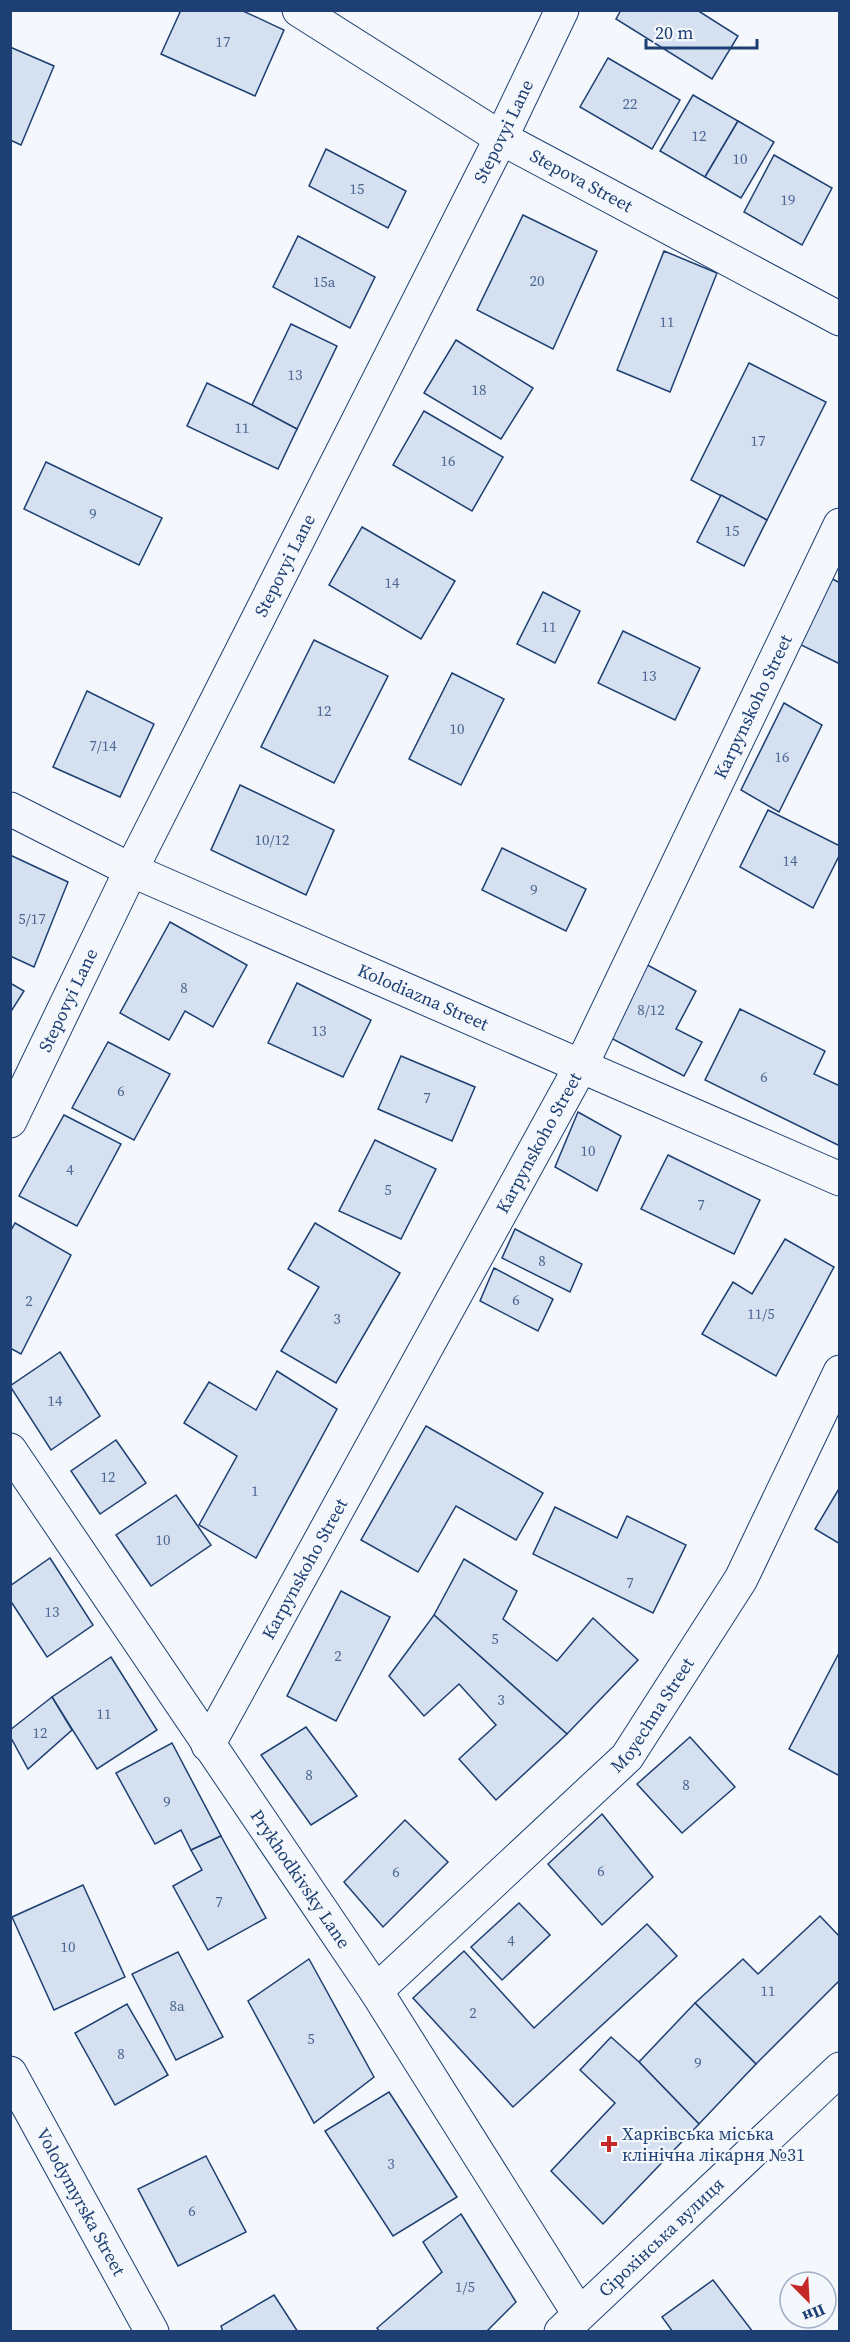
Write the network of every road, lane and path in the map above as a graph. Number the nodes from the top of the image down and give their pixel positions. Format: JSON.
{"nodes":[{"id":1,"x":299,"y":10,"type":"edge"},
{"id":2,"x":562,"y":10,"type":"edge"},
{"id":3,"x":501,"y":138,"type":"junction"},
{"id":4,"x":840,"y":319,"type":"edge"},
{"id":5,"x":840,"y":525,"type":"edge"},
{"id":6,"x":10,"y":809,"type":"edge"},
{"id":7,"x":132,"y":870,"type":"junction"},
{"id":8,"x":581,"y":1066,"type":"junction"},
{"id":9,"x":10,"y":1121,"type":"edge"},
{"id":10,"x":840,"y":1179,"type":"edge"},
{"id":11,"x":840,"y":1372,"type":"edge"},
{"id":12,"x":10,"y":1450,"type":"edge"},
{"id":13,"x":208,"y":1745,"type":"junction"},
{"id":14,"x":376,"y":1991,"type":"junction"},
{"id":15,"x":840,"y":2069,"type":"edge"},
{"id":16,"x":10,"y":2073,"type":"edge"},
{"id":17,"x":570,"y":2323,"type":"edge"},
{"id":18,"x":152,"y":2331,"type":"edge"}],
"edges":[{"from":1,"to":3,"type":"street","name":"Stepova Street"},
{"from":2,"to":3,"type":"street","name":"Stepovyi Lane"},
{"from":3,"to":4,"type":"street","name":"Stepova Street"},
{"from":3,"to":7,"type":"street","name":"Stepovyi Lane"},
{"from":5,"to":8,"type":"street","name":"Karpynskoho Street"},
{"from":6,"to":7,"type":"street","name":"Kolodiazna Street"},
{"from":7,"to":8,"type":"street","name":"Kolodiazna Street"},
{"from":7,"to":9,"type":"street","name":"Stepovyi Lane"},
{"from":8,"to":10,"type":"street","name":"Kolodiazna Street"},
{"from":8,"to":13,"type":"street","name":"Karpynskoho Street"},
{"from":11,"to":14,"type":"street","name":"Moyechna Street"},
{"from":12,"to":13,"type":"street","name":"Prykhodkivsky Lane"},
{"from":13,"to":14,"type":"street","name":"Prykhodkivsky Lane"},
{"from":14,"to":17,"type":"street","name":"Prykhodkivsky Lane"},
{"from":15,"to":17,"type":"street","name":"Сірохінська вулиця"},
{"from":16,"to":18,"type":"street","name":"Volodymyrska Street"}]}
